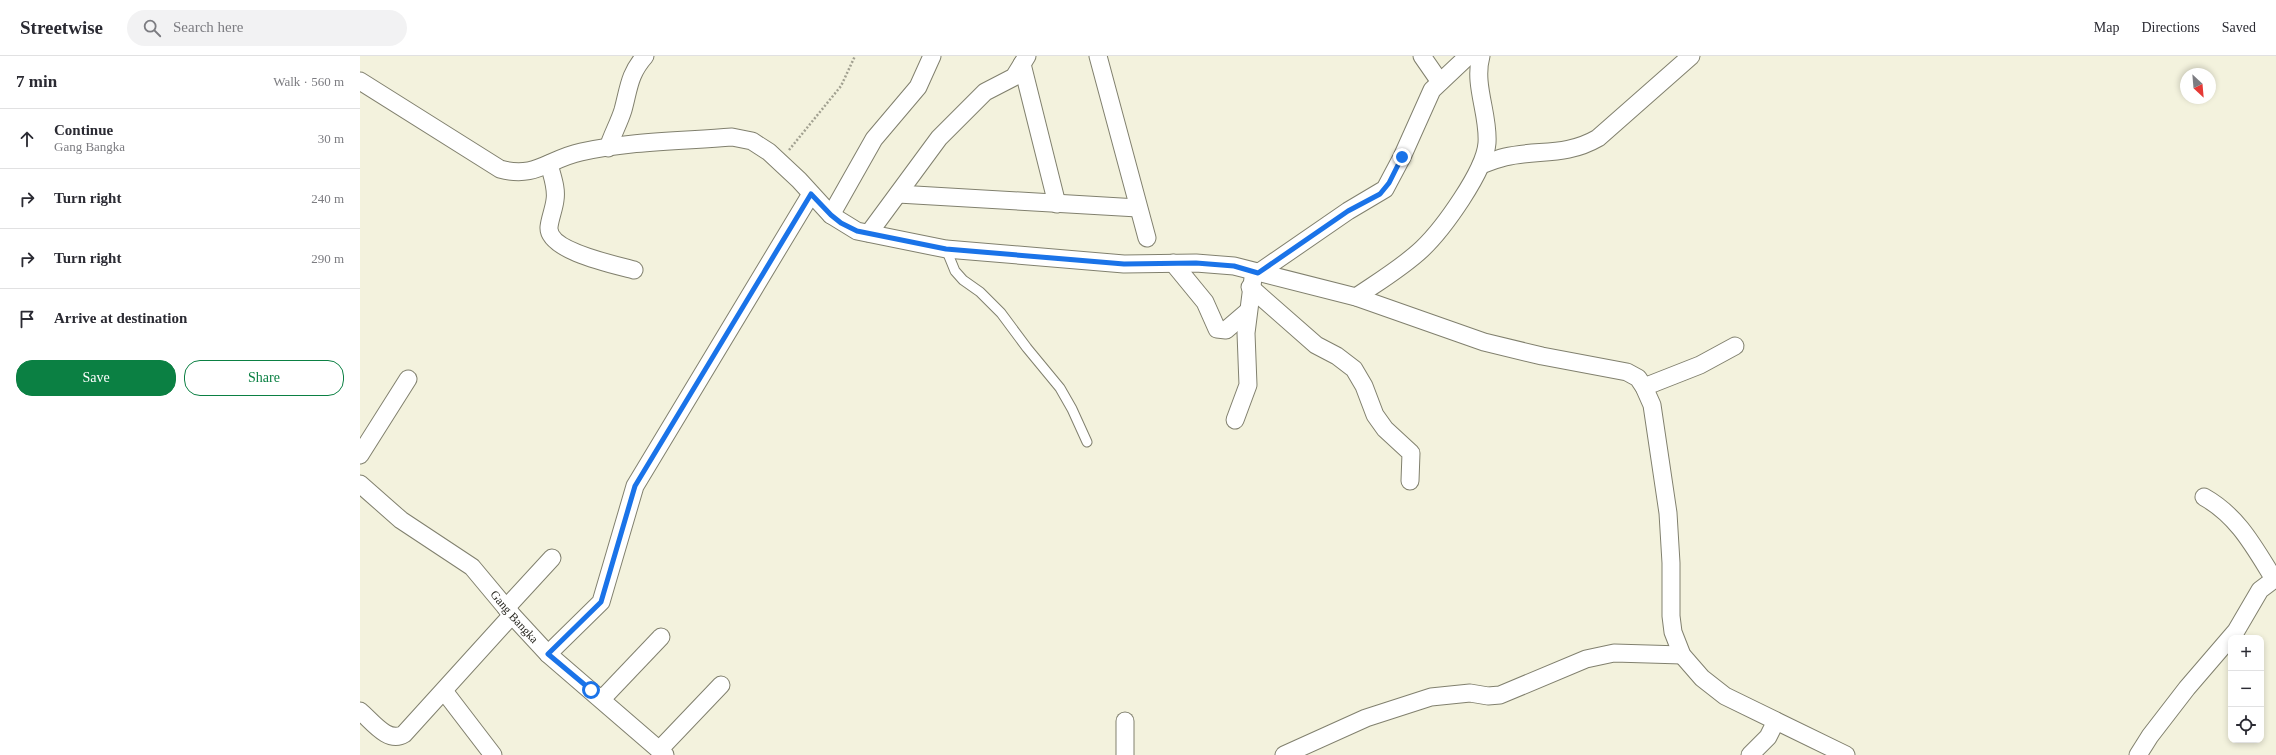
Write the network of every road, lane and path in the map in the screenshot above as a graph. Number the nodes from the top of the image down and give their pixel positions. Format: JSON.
{"nodes":[{"id":1,"x":645,"y":56,"type":"edge"},
{"id":2,"x":855,"y":56,"type":"edge"},
{"id":3,"x":932,"y":56,"type":"edge"},
{"id":4,"x":1098,"y":56,"type":"edge"},
{"id":5,"x":1422,"y":56,"type":"edge"},
{"id":6,"x":1468,"y":56,"type":"edge"},
{"id":7,"x":1481,"y":56,"type":"edge"},
{"id":8,"x":1690,"y":56,"type":"edge"},
{"id":9,"x":1024,"y":60,"type":"edge"},
{"id":10,"x":360,"y":81,"type":"edge"},
{"id":11,"x":1440,"y":82,"type":"junction"},
{"id":12,"x":608,"y":148,"type":"junction"},
{"id":13,"x":780,"y":161,"type":"junction"},
{"id":14,"x":549,"y":164,"type":"junction"},
{"id":15,"x":1481,"y":165,"type":"junction"},
{"id":16,"x":811,"y":194,"type":"junction"},
{"id":17,"x":898,"y":194,"type":"junction"},
{"id":18,"x":1057,"y":204,"type":"junction"},
{"id":19,"x":1138,"y":208,"type":"junction"},
{"id":20,"x":831,"y":215,"type":"junction"},
{"id":21,"x":870,"y":233,"type":"junction"},
{"id":22,"x":1147,"y":238,"type":"dead end"},
{"id":23,"x":946,"y":249,"type":"junction"},
{"id":24,"x":1173,"y":263,"type":"junction"},
{"id":25,"x":634,"y":270,"type":"dead end"},
{"id":26,"x":1254,"y":277,"type":"junction"},
{"id":27,"x":1356,"y":297,"type":"junction"},
{"id":28,"x":1247,"y":312,"type":"junction"},
{"id":29,"x":1735,"y":346,"type":"dead end"},
{"id":30,"x":408,"y":378,"type":"dead end"},
{"id":31,"x":1644,"y":387,"type":"junction"},
{"id":32,"x":1235,"y":420,"type":"dead end"},
{"id":33,"x":1087,"y":442,"type":"dead end"},
{"id":34,"x":360,"y":455,"type":"edge"},
{"id":35,"x":1410,"y":481,"type":"dead end"},
{"id":36,"x":360,"y":484,"type":"edge"},
{"id":37,"x":2204,"y":496,"type":"dead end"},
{"id":38,"x":552,"y":558,"type":"dead end"},
{"id":39,"x":2275,"y":578,"type":"edge"},
{"id":40,"x":509,"y":612,"type":"junction"},
{"id":41,"x":661,"y":637,"type":"dead end"},
{"id":42,"x":548,"y":654,"type":"junction"},
{"id":43,"x":1682,"y":654,"type":"junction"},
{"id":44,"x":721,"y":685,"type":"dead end"},
{"id":45,"x":444,"y":691,"type":"junction"},
{"id":46,"x":602,"y":699,"type":"junction"},
{"id":47,"x":360,"y":711,"type":"edge"},
{"id":48,"x":1125,"y":721,"type":"dead end"},
{"id":49,"x":1776,"y":721,"type":"junction"},
{"id":50,"x":662,"y":752,"type":"edge"},
{"id":51,"x":493,"y":755,"type":"edge"},
{"id":52,"x":1125,"y":755,"type":"edge"},
{"id":53,"x":1284,"y":755,"type":"edge"},
{"id":54,"x":1750,"y":755,"type":"edge"},
{"id":55,"x":1846,"y":755,"type":"edge"},
{"id":56,"x":2138,"y":755,"type":"edge"}],
"edges":[{"from":1,"to":12,"type":"street"},
{"from":2,"to":13,"type":"path"},
{"from":3,"to":20,"type":"street"},
{"from":4,"to":19,"type":"street"},
{"from":5,"to":11,"type":"street"},
{"from":6,"to":11,"type":"street"},
{"from":7,"to":15,"type":"street"},
{"from":8,"to":15,"type":"street"},
{"from":9,"to":17,"type":"street"},
{"from":9,"to":18,"type":"street"},
{"from":10,"to":14,"type":"street"},
{"from":11,"to":26,"type":"street"},
{"from":12,"to":13,"type":"street"},
{"from":12,"to":14,"type":"street"},
{"from":13,"to":16,"type":"street"},
{"from":14,"to":25,"type":"street"},
{"from":15,"to":27,"type":"street"},
{"from":16,"to":20,"type":"street"},
{"from":16,"to":42,"type":"street"},
{"from":17,"to":18,"type":"street"},
{"from":17,"to":21,"type":"street"},
{"from":18,"to":19,"type":"street"},
{"from":19,"to":22,"type":"street"},
{"from":20,"to":21,"type":"street"},
{"from":21,"to":23,"type":"street"},
{"from":23,"to":24,"type":"street"},
{"from":23,"to":33,"type":"lane"},
{"from":24,"to":26,"type":"street"},
{"from":24,"to":28,"type":"street"},
{"from":26,"to":27,"type":"street"},
{"from":26,"to":28,"type":"street"},
{"from":26,"to":35,"type":"street"},
{"from":27,"to":31,"type":"street"},
{"from":28,"to":32,"type":"street"},
{"from":29,"to":31,"type":"street"},
{"from":30,"to":34,"type":"street"},
{"from":31,"to":43,"type":"street"},
{"from":36,"to":40,"type":"street","name":"Gang Bangka"},
{"from":37,"to":39,"type":"street"},
{"from":38,"to":40,"type":"street"},
{"from":39,"to":56,"type":"street"},
{"from":40,"to":42,"type":"street","name":"Gang Bangka"},
{"from":40,"to":45,"type":"street"},
{"from":41,"to":46,"type":"street"},
{"from":42,"to":46,"type":"street","name":"Gang Bangka"},
{"from":43,"to":49,"type":"street"},
{"from":43,"to":53,"type":"street"},
{"from":44,"to":50,"type":"street"},
{"from":45,"to":47,"type":"street"},
{"from":45,"to":51,"type":"street"},
{"from":46,"to":50,"type":"street","name":"Gang Bangka"},
{"from":48,"to":52,"type":"street"},
{"from":49,"to":54,"type":"street"},
{"from":49,"to":55,"type":"street"}]}
